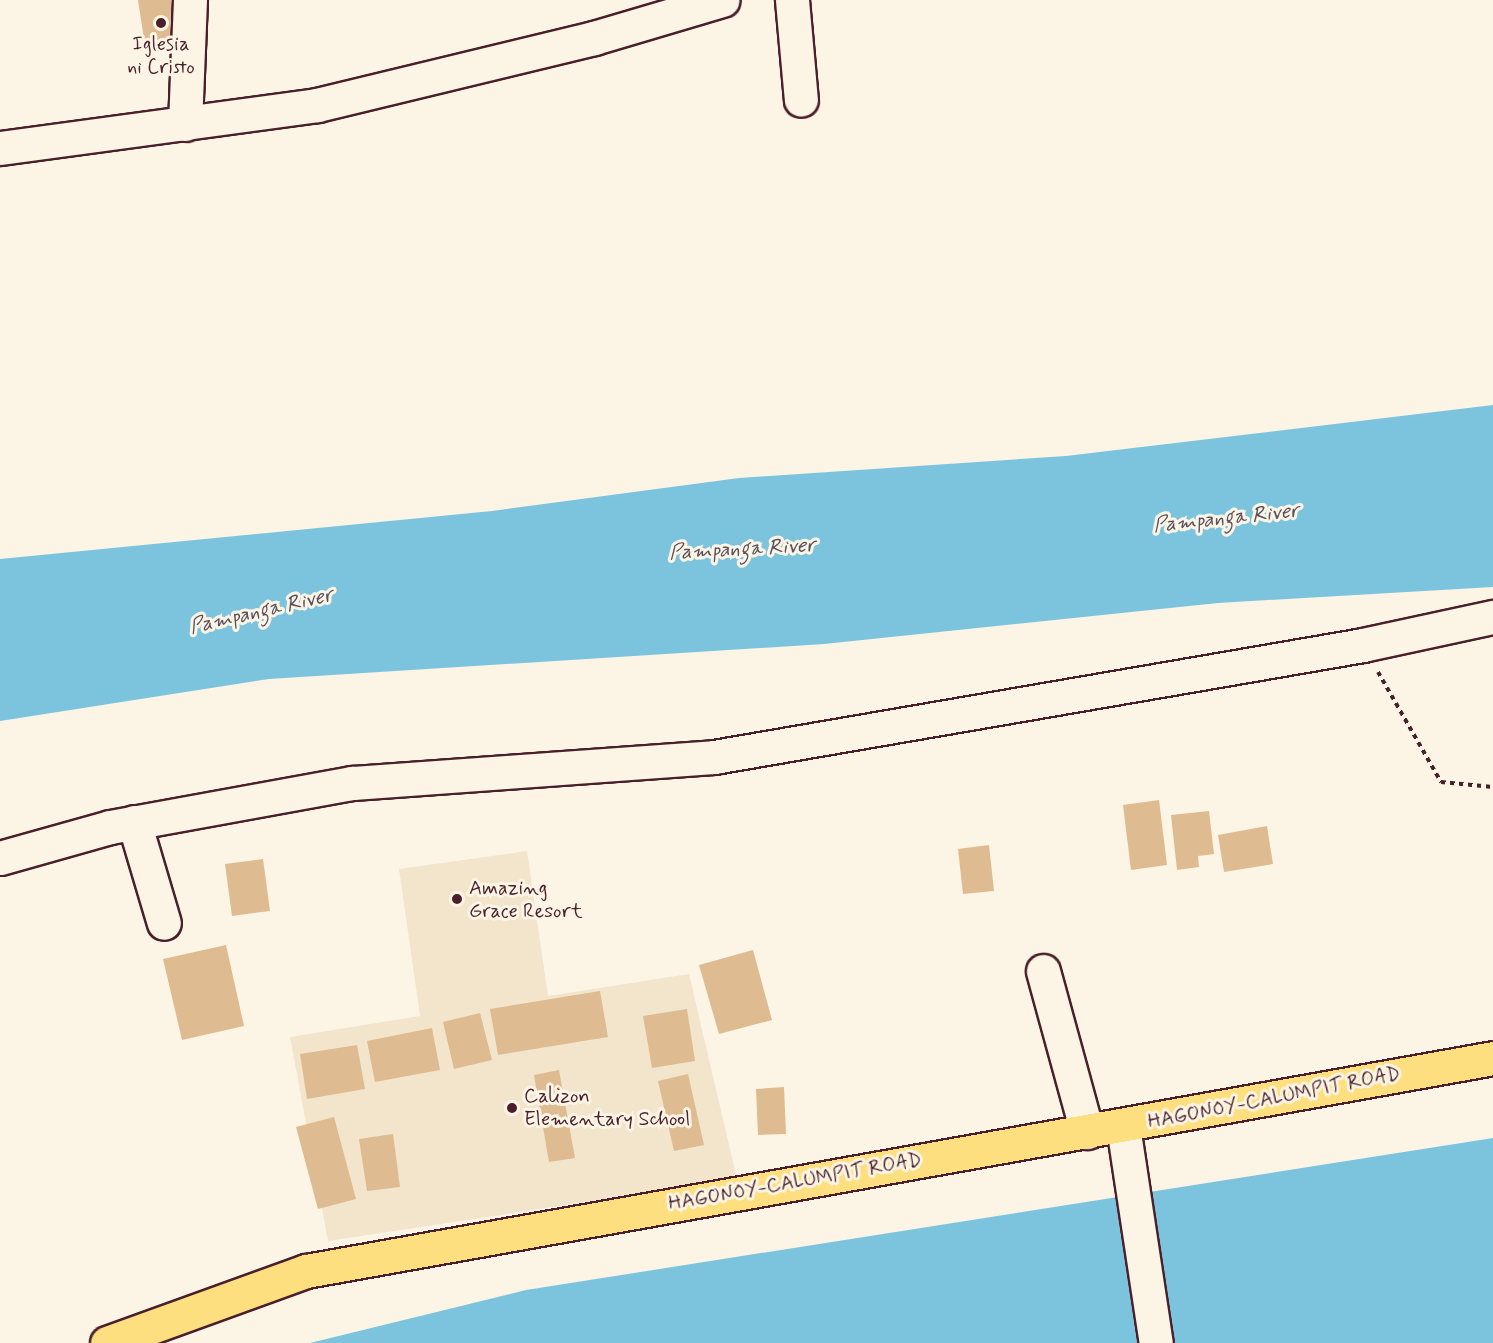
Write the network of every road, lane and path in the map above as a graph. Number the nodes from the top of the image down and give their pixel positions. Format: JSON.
{"nodes":[{"id":1,"x":190,"y":0,"type":"edge"},
{"id":2,"x":722,"y":0,"type":"edge"},
{"id":3,"x":792,"y":0,"type":"edge"},
{"id":4,"x":801,"y":100,"type":"dead end"},
{"id":5,"x":185,"y":124,"type":"junction"},
{"id":6,"x":0,"y":147,"type":"edge"},
{"id":7,"x":1493,"y":617,"type":"edge"},
{"id":8,"x":1363,"y":645,"type":"junction"},
{"id":9,"x":1493,"y":787,"type":"edge"},
{"id":10,"x":134,"y":822,"type":"junction"},
{"id":11,"x":0,"y":858,"type":"edge"},
{"id":12,"x":164,"y":923,"type":"dead end"},
{"id":13,"x":1043,"y":971,"type":"dead end"},
{"id":14,"x":1493,"y":1058,"type":"edge"},
{"id":15,"x":1124,"y":1126,"type":"junction"},
{"id":16,"x":1087,"y":1132,"type":"junction"},
{"id":17,"x":142,"y":1337,"type":"edge"},
{"id":18,"x":107,"y":1343,"type":"edge"},
{"id":19,"x":1156,"y":1343,"type":"edge"}],
"edges":[{"from":1,"to":5,"type":"street"},
{"from":2,"to":5,"type":"street"},
{"from":3,"to":4,"type":"street"},
{"from":5,"to":6,"type":"street"},
{"from":7,"to":8,"type":"street"},
{"from":8,"to":9,"type":"path"},
{"from":8,"to":10,"type":"street"},
{"from":10,"to":11,"type":"street"},
{"from":10,"to":12,"type":"street"},
{"from":13,"to":16,"type":"street"},
{"from":14,"to":15,"type":"main road","name":"HAGONOY-CALUMPIT ROAD"},
{"from":15,"to":16,"type":"main road","name":"HAGONOY-CALUMPIT ROAD"},
{"from":15,"to":19,"type":"street"},
{"from":16,"to":17,"type":"main road","name":"HAGONOY-CALUMPIT ROAD"},
{"from":17,"to":18,"type":"main road","name":"HAGONOY-CALUMPIT ROAD"}]}
